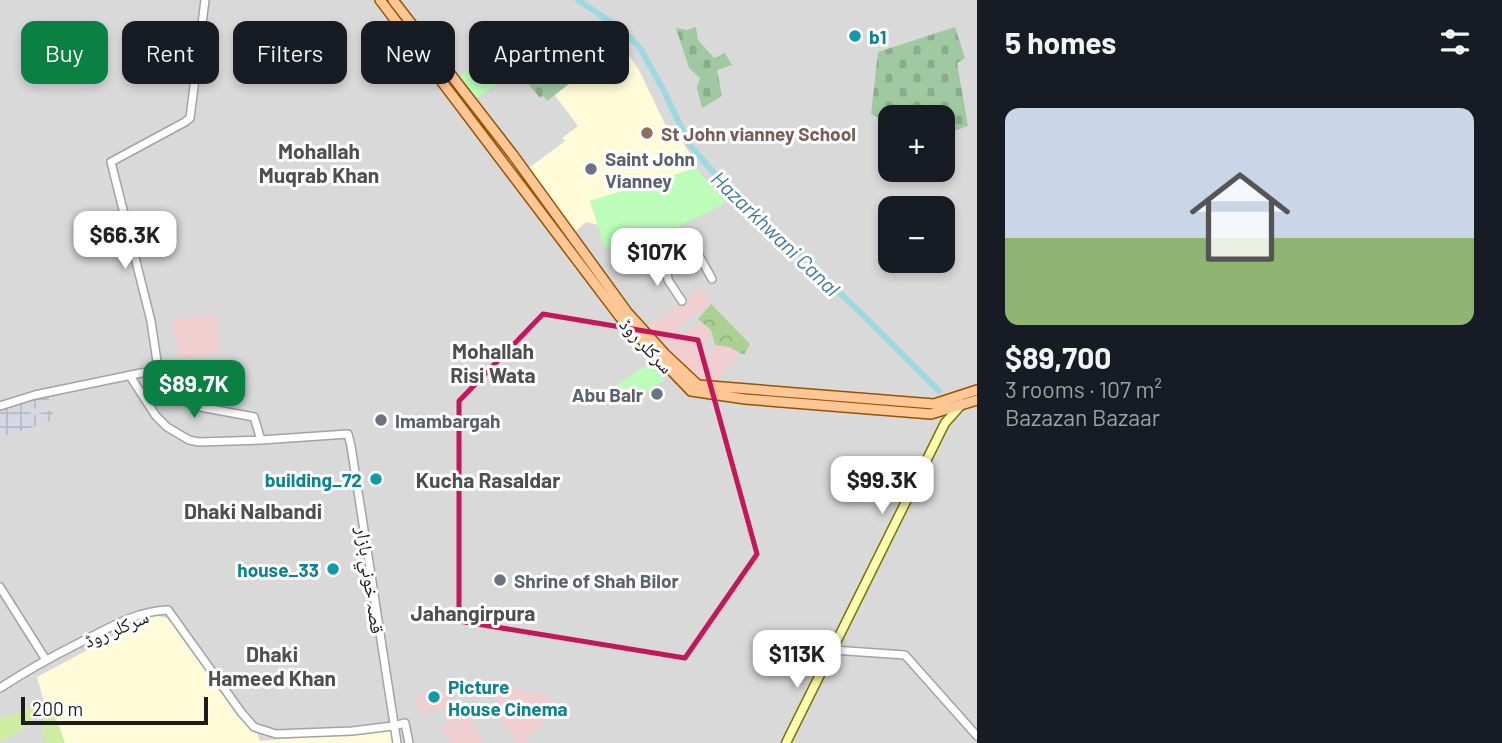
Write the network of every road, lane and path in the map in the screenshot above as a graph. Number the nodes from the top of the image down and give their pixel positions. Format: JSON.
{"nodes":[{"id":1,"x":205,"y":0,"type":"edge"},
{"id":2,"x":380,"y":0,"type":"edge"},
{"id":3,"x":393,"y":0,"type":"edge"},
{"id":4,"x":474,"y":103,"type":"junction"},
{"id":5,"x":464,"y":110,"type":"junction"},
{"id":6,"x":692,"y":243,"type":"dead end"},
{"id":7,"x":661,"y":259,"type":"dead end"},
{"id":8,"x":712,"y":279,"type":"dead end"},
{"id":9,"x":682,"y":301,"type":"dead end"},
{"id":10,"x":159,"y":375,"type":"junction"},
{"id":11,"x":130,"y":376,"type":"junction"},
{"id":12,"x":694,"y":388,"type":"junction"},
{"id":13,"x":977,"y":390,"type":"edge"},
{"id":14,"x":960,"y":400,"type":"junction"},
{"id":15,"x":977,"y":400,"type":"edge"},
{"id":16,"x":0,"y":406,"type":"edge"},
{"id":17,"x":261,"y":439,"type":"junction"},
{"id":18,"x":0,"y":587,"type":"edge"},
{"id":19,"x":833,"y":650,"type":"junction"},
{"id":20,"x":46,"y":660,"type":"junction"},
{"id":21,"x":0,"y":688,"type":"edge"},
{"id":22,"x":393,"y":726,"type":"junction"},
{"id":23,"x":977,"y":736,"type":"edge"},
{"id":24,"x":397,"y":743,"type":"edge"},
{"id":25,"x":409,"y":743,"type":"edge"},
{"id":26,"x":786,"y":743,"type":"edge"}],
"edges":[{"from":1,"to":10,"type":"street"},
{"from":2,"to":5,"type":"main road","name":"سرکلر روڈ"},
{"from":3,"to":4,"type":"main road"},
{"from":4,"to":5,"type":"main road"},
{"from":4,"to":12,"type":"main road"},
{"from":5,"to":12,"type":"main road","name":"سرکلر روڈ"},
{"from":6,"to":8,"type":"street"},
{"from":7,"to":9,"type":"street"},
{"from":10,"to":11,"type":"street"},
{"from":10,"to":17,"type":"street"},
{"from":11,"to":16,"type":"street"},
{"from":11,"to":17,"type":"street"},
{"from":12,"to":14,"type":"main road"},
{"from":13,"to":14,"type":"main road"},
{"from":14,"to":15,"type":"main road"},
{"from":14,"to":19,"type":"main road"},
{"from":17,"to":22,"type":"street","name":"قصہ خوني بازار"},
{"from":18,"to":20,"type":"street"},
{"from":19,"to":23,"type":"street"},
{"from":19,"to":26,"type":"main road"},
{"from":20,"to":21,"type":"street","name":"سرکلر روڈ"},
{"from":20,"to":22,"type":"street","name":"سرکلر روڈ"},
{"from":22,"to":24,"type":"street","name":"قصہ خوني بازار"},
{"from":22,"to":25,"type":"street"}]}
